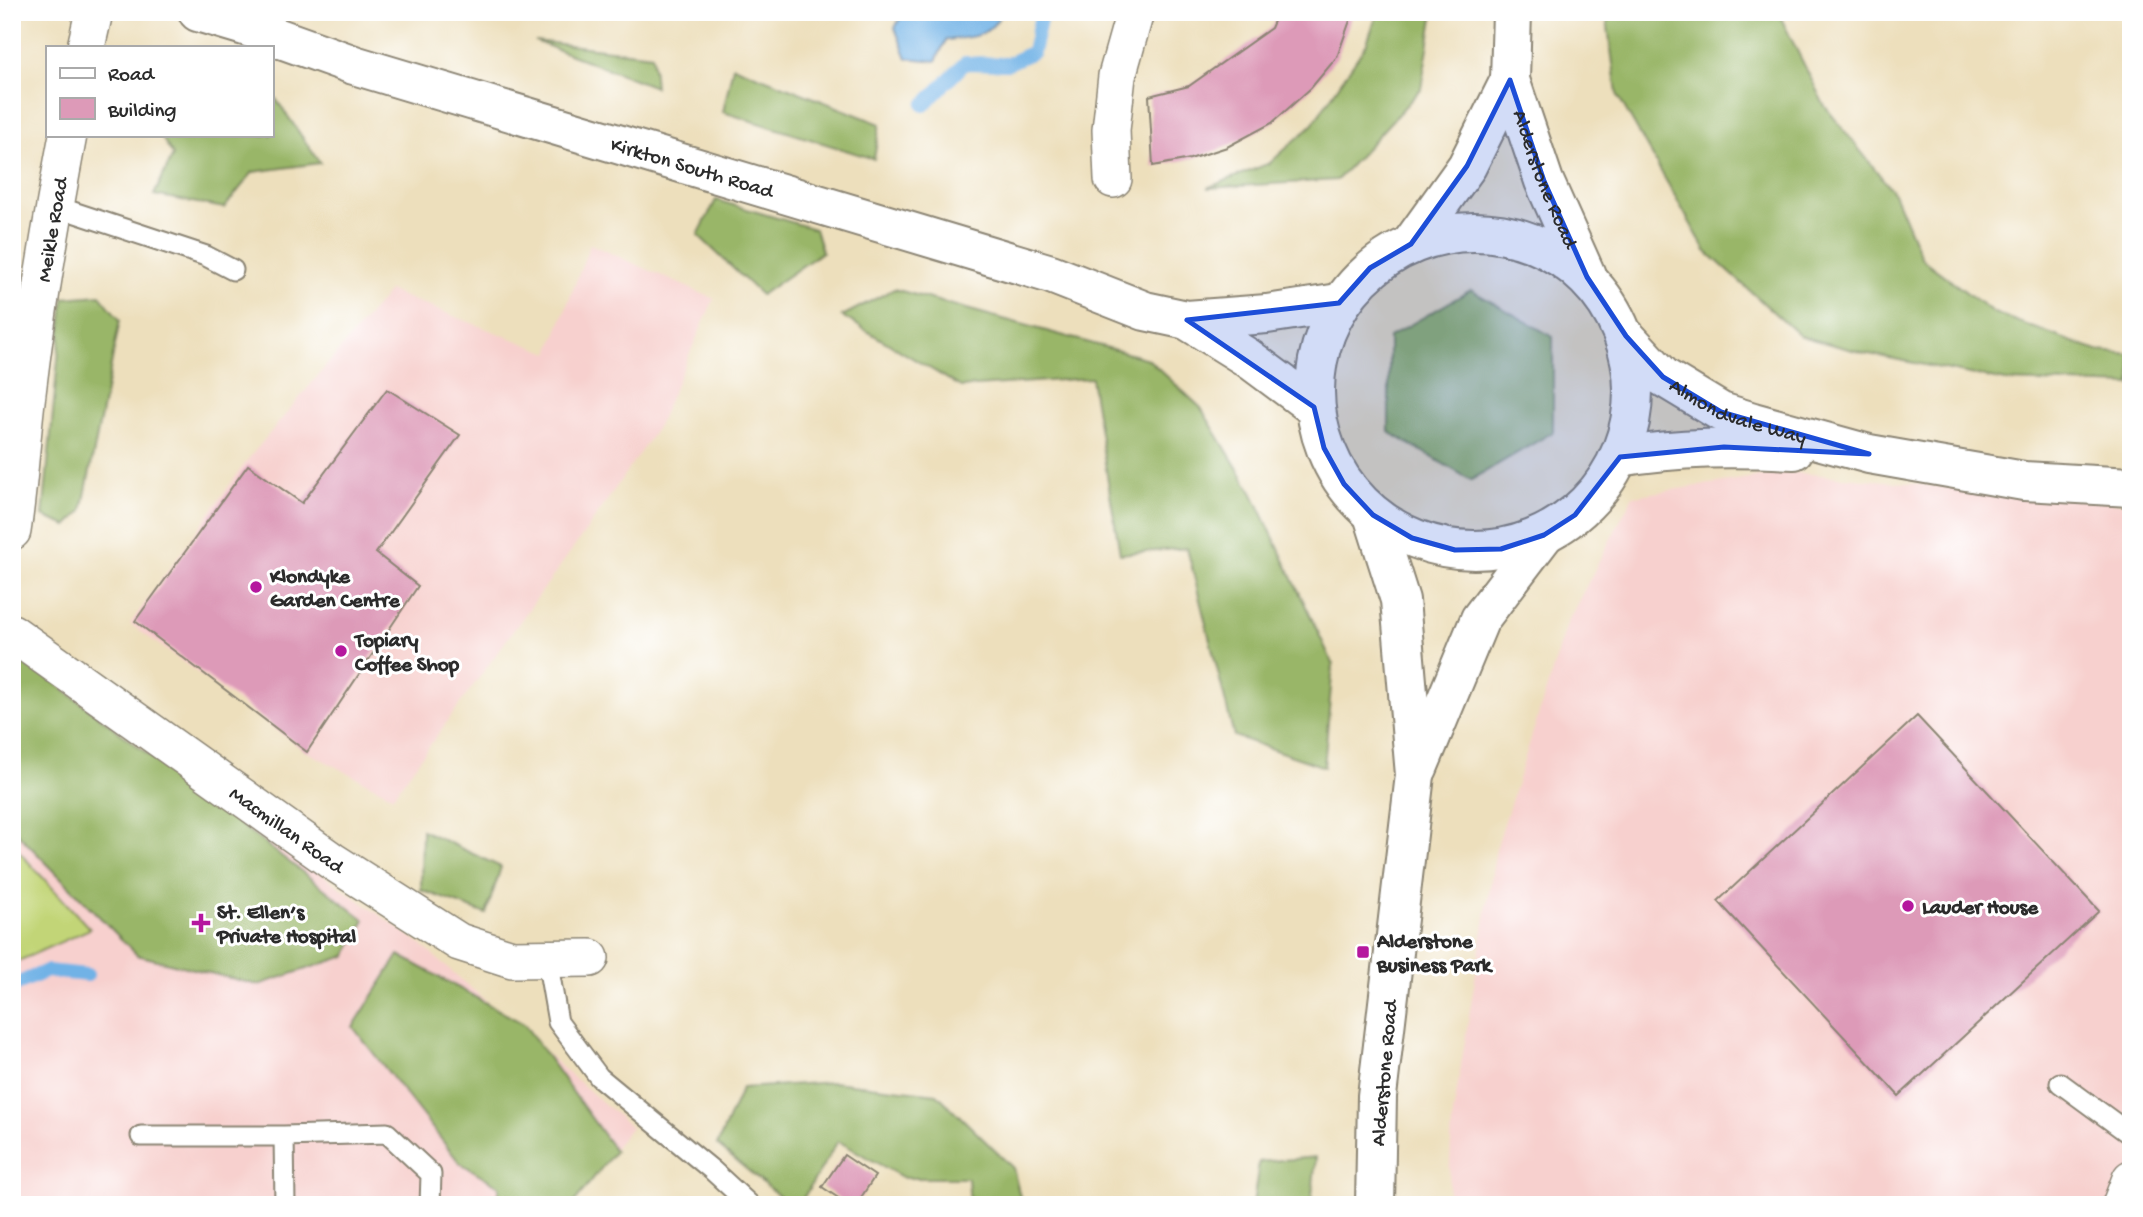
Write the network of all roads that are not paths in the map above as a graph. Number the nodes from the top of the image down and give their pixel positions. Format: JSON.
{"nodes":[{"id":1,"x":94,"y":12,"type":"edge"},
{"id":2,"x":198,"y":12,"type":"edge"},
{"id":3,"x":1135,"y":12,"type":"edge"},
{"id":4,"x":1512,"y":12,"type":"edge"},
{"id":5,"x":86,"y":46,"type":"edge"},
{"id":6,"x":1510,"y":80,"type":"junction"},
{"id":7,"x":68,"y":136,"type":"edge"},
{"id":8,"x":1114,"y":179,"type":"dead end"},
{"id":9,"x":55,"y":206,"type":"junction"},
{"id":10,"x":1411,"y":244,"type":"junction"},
{"id":11,"x":233,"y":270,"type":"dead end"},
{"id":12,"x":1587,"y":277,"type":"junction"},
{"id":13,"x":1339,"y":303,"type":"junction"},
{"id":14,"x":1187,"y":320,"type":"junction"},
{"id":15,"x":1626,"y":336,"type":"junction"},
{"id":16,"x":19,"y":393,"type":"edge"},
{"id":17,"x":1314,"y":407,"type":"junction"},
{"id":18,"x":1869,"y":454,"type":"junction"},
{"id":19,"x":1620,"y":457,"type":"junction"},
{"id":20,"x":2131,"y":487,"type":"edge"},
{"id":21,"x":1373,"y":515,"type":"junction"},
{"id":22,"x":12,"y":531,"type":"edge"},
{"id":23,"x":1544,"y":535,"type":"junction"},
{"id":24,"x":12,"y":633,"type":"edge"},
{"id":25,"x":1415,"y":775,"type":"junction"},
{"id":26,"x":590,"y":958,"type":"dead end"},
{"id":27,"x":547,"y":959,"type":"junction"},
{"id":28,"x":2060,"y":1083,"type":"dead end"},
{"id":29,"x":2131,"y":1135,"type":"edge"},
{"id":30,"x":141,"y":1136,"type":"dead end"},
{"id":31,"x":284,"y":1136,"type":"junction"},
{"id":32,"x":2131,"y":1179,"type":"edge"},
{"id":33,"x":285,"y":1205,"type":"edge"},
{"id":34,"x":430,"y":1205,"type":"edge"},
{"id":35,"x":750,"y":1205,"type":"edge"},
{"id":36,"x":1375,"y":1205,"type":"edge"},
{"id":37,"x":2121,"y":1205,"type":"edge"}],
"edges":[{"from":1,"to":5,"type":"street"},
{"from":2,"to":14,"type":"street","name":"Kirkton South Road"},
{"from":3,"to":8,"type":"street"},
{"from":4,"to":6,"type":"street","name":"Alderstone Road"},
{"from":6,"to":10,"type":"street","name":"Alderstone Road"},
{"from":6,"to":12,"type":"street","name":"Alderstone Road"},
{"from":7,"to":9,"type":"street","name":"Meikle Road"},
{"from":9,"to":11,"type":"lane"},
{"from":9,"to":16,"type":"street","name":"Meikle Road"},
{"from":10,"to":12,"type":"street"},
{"from":10,"to":13,"type":"street"},
{"from":12,"to":15,"type":"street"},
{"from":13,"to":14,"type":"street","name":"Kirkton South Road"},
{"from":13,"to":17,"type":"street"},
{"from":14,"to":17,"type":"street","name":"Kirkton South Road"},
{"from":15,"to":18,"type":"street","name":"Almondvale Way"},
{"from":15,"to":19,"type":"street"},
{"from":16,"to":22,"type":"street","name":"Meikle Road"},
{"from":17,"to":21,"type":"street"},
{"from":18,"to":19,"type":"street","name":"Almondvale Way"},
{"from":18,"to":20,"type":"street","name":"Almondvale Way"},
{"from":19,"to":23,"type":"street"},
{"from":21,"to":23,"type":"street"},
{"from":21,"to":25,"type":"street","name":"Alderstone Road"},
{"from":23,"to":25,"type":"street","name":"Alderstone Road"},
{"from":24,"to":27,"type":"street","name":"Macmillan Road"},
{"from":25,"to":36,"type":"street","name":"Alderstone Road"},
{"from":26,"to":27,"type":"street","name":"Macmillan Road"},
{"from":27,"to":35,"type":"lane"},
{"from":28,"to":29,"type":"lane"},
{"from":30,"to":31,"type":"lane"},
{"from":31,"to":33,"type":"lane"},
{"from":31,"to":34,"type":"lane"},
{"from":32,"to":37,"type":"street"}]}
